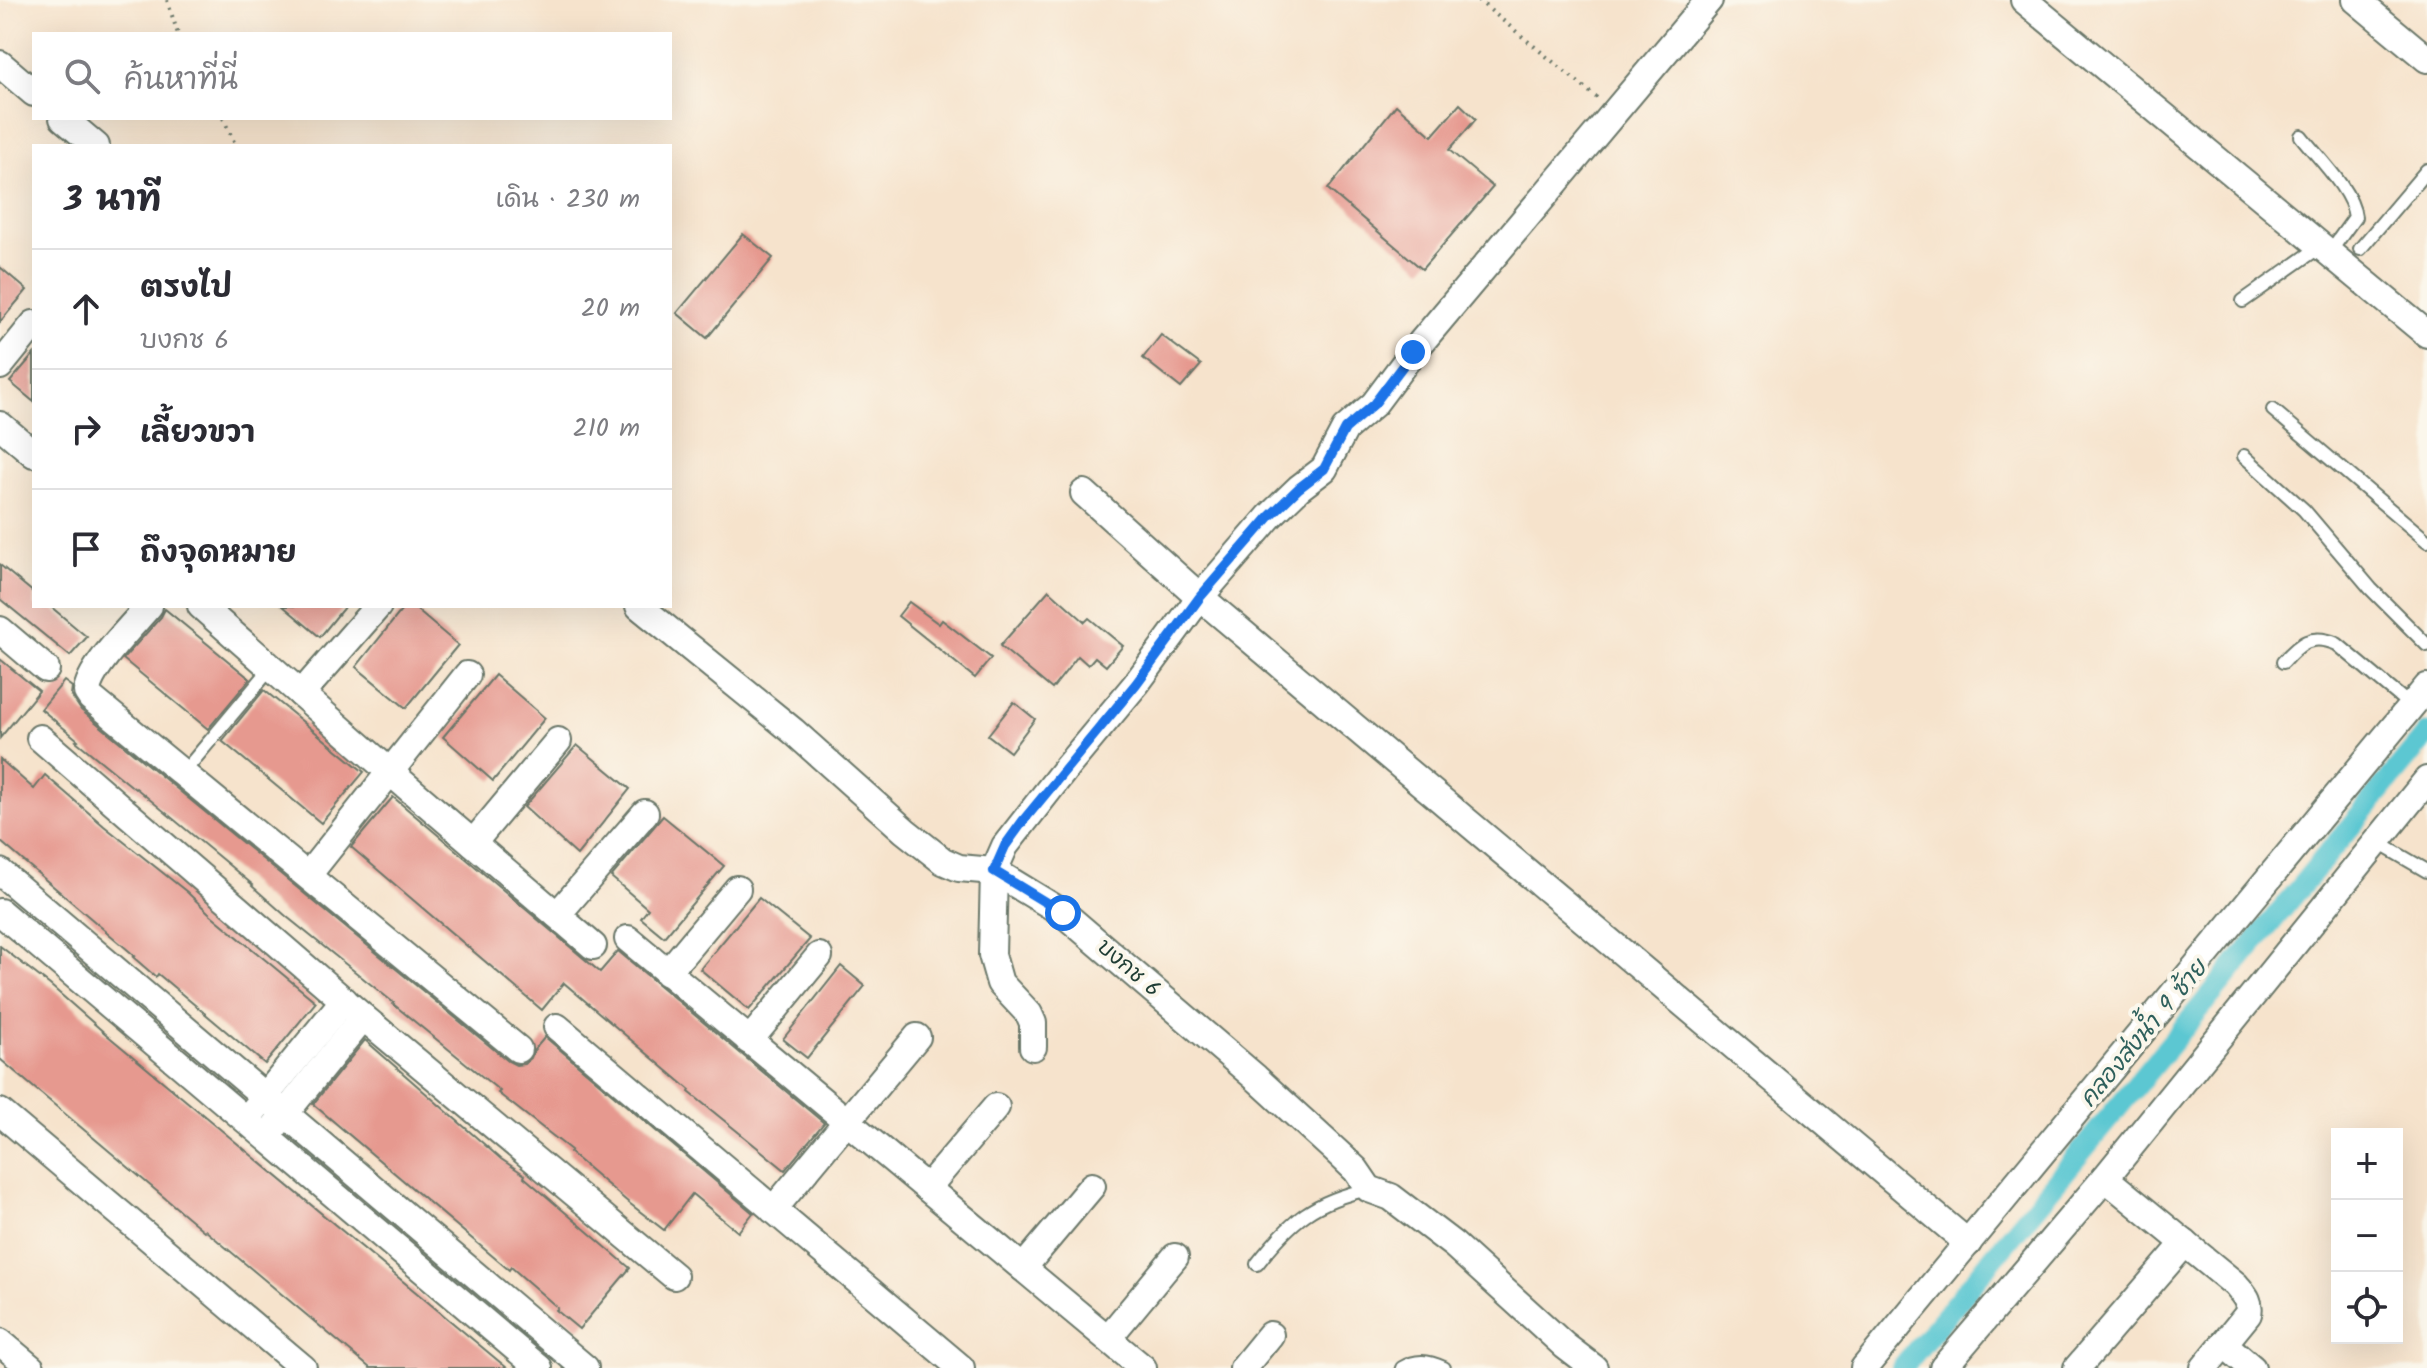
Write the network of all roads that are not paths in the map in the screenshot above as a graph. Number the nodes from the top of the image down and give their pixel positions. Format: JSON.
{"nodes":[{"id":1,"x":1709,"y":0,"type":"edge"},
{"id":2,"x":2024,"y":0,"type":"edge"},
{"id":3,"x":2356,"y":0,"type":"edge"},
{"id":4,"x":2427,"y":59,"type":"edge"},
{"id":5,"x":0,"y":64,"type":"edge"},
{"id":6,"x":32,"y":91,"type":"edge"},
{"id":7,"x":65,"y":120,"type":"edge"},
{"id":8,"x":2301,"y":136,"type":"dead end"},
{"id":9,"x":94,"y":144,"type":"edge"},
{"id":10,"x":2427,"y":170,"type":"edge"},
{"id":11,"x":2360,"y":249,"type":"dead end"},
{"id":12,"x":2325,"y":250,"type":"junction"},
{"id":13,"x":2243,"y":301,"type":"dead end"},
{"id":14,"x":32,"y":326,"type":"edge"},
{"id":15,"x":2427,"y":334,"type":"edge"},
{"id":16,"x":0,"y":366,"type":"edge"},
{"id":17,"x":2273,"y":410,"type":"dead end"},
{"id":18,"x":0,"y":425,"type":"edge"},
{"id":19,"x":32,"y":452,"type":"edge"},
{"id":20,"x":2244,"y":456,"type":"dead end"},
{"id":21,"x":1084,"y":493,"type":"dead end"},
{"id":22,"x":2427,"y":541,"type":"edge"},
{"id":23,"x":1200,"y":597,"type":"junction"},
{"id":24,"x":147,"y":608,"type":"edge"},
{"id":25,"x":207,"y":608,"type":"edge"},
{"id":26,"x":376,"y":608,"type":"edge"},
{"id":27,"x":641,"y":608,"type":"edge"},
{"id":28,"x":231,"y":616,"type":"edge"},
{"id":29,"x":0,"y":630,"type":"edge"},
{"id":30,"x":2427,"y":645,"type":"edge"},
{"id":31,"x":2283,"y":662,"type":"dead end"},
{"id":32,"x":271,"y":668,"type":"junction"},
{"id":33,"x":46,"y":669,"type":"dead end"},
{"id":34,"x":467,"y":675,"type":"dead end"},
{"id":35,"x":301,"y":694,"type":"junction"},
{"id":36,"x":2419,"y":696,"type":"edge"},
{"id":37,"x":40,"y":738,"type":"dead end"},
{"id":38,"x":558,"y":741,"type":"dead end"},
{"id":39,"x":390,"y":772,"type":"junction"},
{"id":40,"x":183,"y":773,"type":"junction"},
{"id":41,"x":2427,"y":780,"type":"edge"},
{"id":42,"x":645,"y":813,"type":"dead end"},
{"id":43,"x":2377,"y":842,"type":"junction"},
{"id":44,"x":473,"y":843,"type":"junction"},
{"id":45,"x":994,"y":871,"type":"junction"},
{"id":46,"x":2427,"y":871,"type":"edge"},
{"id":47,"x":0,"y":872,"type":"edge"},
{"id":48,"x":308,"y":875,"type":"junction"},
{"id":49,"x":737,"y":889,"type":"dead end"},
{"id":50,"x":0,"y":912,"type":"edge"},
{"id":51,"x":557,"y":915,"type":"junction"},
{"id":52,"x":628,"y":939,"type":"dead end"},
{"id":53,"x":593,"y":946,"type":"dead end"},
{"id":54,"x":819,"y":956,"type":"dead end"},
{"id":55,"x":667,"y":973,"type":"junction"},
{"id":56,"x":354,"y":1008,"type":"junction"},
{"id":57,"x":557,"y":1027,"type":"dead end"},
{"id":58,"x":917,"y":1037,"type":"dead end"},
{"id":59,"x":749,"y":1041,"type":"junction"},
{"id":60,"x":1033,"y":1047,"type":"dead end"},
{"id":61,"x":518,"y":1049,"type":"dead end"},
{"id":62,"x":264,"y":1097,"type":"junction"},
{"id":63,"x":996,"y":1107,"type":"dead end"},
{"id":64,"x":0,"y":1112,"type":"edge"},
{"id":65,"x":285,"y":1113,"type":"junction"},
{"id":66,"x":247,"y":1119,"type":"junction"},
{"id":67,"x":846,"y":1121,"type":"junction"},
{"id":68,"x":268,"y":1136,"type":"junction"},
{"id":69,"x":2105,"y":1178,"type":"junction"},
{"id":70,"x":1092,"y":1186,"type":"dead end"},
{"id":71,"x":927,"y":1188,"type":"junction"},
{"id":72,"x":1369,"y":1189,"type":"junction"},
{"id":73,"x":773,"y":1210,"type":"junction"},
{"id":74,"x":1968,"y":1243,"type":"junction"},
{"id":75,"x":2185,"y":1243,"type":"junction"},
{"id":76,"x":1175,"y":1257,"type":"dead end"},
{"id":77,"x":1257,"y":1264,"type":"dead end"},
{"id":78,"x":1023,"y":1268,"type":"junction"},
{"id":79,"x":674,"y":1276,"type":"dead end"},
{"id":80,"x":1270,"y":1335,"type":"dead end"},
{"id":81,"x":1108,"y":1338,"type":"junction"},
{"id":82,"x":0,"y":1342,"type":"edge"},
{"id":83,"x":2224,"y":1344,"type":"junction"},
{"id":84,"x":31,"y":1368,"type":"edge"},
{"id":85,"x":303,"y":1368,"type":"edge"},
{"id":86,"x":539,"y":1368,"type":"edge"},
{"id":87,"x":585,"y":1368,"type":"edge"},
{"id":88,"x":961,"y":1368,"type":"edge"},
{"id":89,"x":1143,"y":1368,"type":"edge"},
{"id":90,"x":1243,"y":1368,"type":"edge"},
{"id":91,"x":1402,"y":1368,"type":"edge"},
{"id":92,"x":1444,"y":1368,"type":"edge"},
{"id":93,"x":1594,"y":1368,"type":"edge"},
{"id":94,"x":1864,"y":1368,"type":"edge"},
{"id":95,"x":1943,"y":1368,"type":"edge"},
{"id":96,"x":2077,"y":1368,"type":"edge"},
{"id":97,"x":2204,"y":1368,"type":"edge"},
{"id":98,"x":2252,"y":1368,"type":"edge"}],
"edges":[{"from":1,"to":23,"type":"street"},
{"from":2,"to":12,"type":"street"},
{"from":3,"to":4,"type":"street"},
{"from":5,"to":6,"type":"street"},
{"from":7,"to":9,"type":"street"},
{"from":8,"to":12,"type":"lane"},
{"from":10,"to":11,"type":"lane"},
{"from":12,"to":13,"type":"lane"},
{"from":12,"to":15,"type":"street"},
{"from":14,"to":16,"type":"street"},
{"from":17,"to":22,"type":"lane"},
{"from":18,"to":19,"type":"street"},
{"from":20,"to":30,"type":"lane"},
{"from":21,"to":23,"type":"street"},
{"from":23,"to":45,"type":"street"},
{"from":23,"to":74,"type":"street"},
{"from":24,"to":40,"type":"street"},
{"from":25,"to":28,"type":"street"},
{"from":26,"to":35,"type":"street"},
{"from":27,"to":45,"type":"street","name":"บงกช 6"},
{"from":28,"to":32,"type":"street"},
{"from":29,"to":33,"type":"street"},
{"from":31,"to":36,"type":"lane"},
{"from":32,"to":35,"type":"street"},
{"from":32,"to":40,"type":"lane"},
{"from":34,"to":39,"type":"street"},
{"from":35,"to":39,"type":"street"},
{"from":36,"to":74,"type":"street"},
{"from":37,"to":56,"type":"street"},
{"from":38,"to":44,"type":"street"},
{"from":39,"to":44,"type":"street"},
{"from":39,"to":48,"type":"street"},
{"from":40,"to":48,"type":"street"},
{"from":41,"to":43,"type":"street"},
{"from":42,"to":51,"type":"street"},
{"from":43,"to":46,"type":"lane"},
{"from":43,"to":69,"type":"street"},
{"from":44,"to":51,"type":"street"},
{"from":45,"to":60,"type":"street"},
{"from":45,"to":72,"type":"street","name":"บงกช 6"},
{"from":47,"to":62,"type":"street"},
{"from":48,"to":61,"type":"street"},
{"from":49,"to":55,"type":"street"},
{"from":50,"to":66,"type":"street"},
{"from":51,"to":53,"type":"street"},
{"from":52,"to":55,"type":"street"},
{"from":54,"to":59,"type":"street"},
{"from":55,"to":59,"type":"street"},
{"from":56,"to":62,"type":"street"},
{"from":56,"to":65,"type":"street"},
{"from":56,"to":79,"type":"street"},
{"from":57,"to":73,"type":"street"},
{"from":58,"to":67,"type":"street"},
{"from":59,"to":67,"type":"street"},
{"from":62,"to":65,"type":"street"},
{"from":62,"to":66,"type":"street"},
{"from":63,"to":71,"type":"street"},
{"from":64,"to":85,"type":"street"},
{"from":65,"to":68,"type":"street"},
{"from":65,"to":87,"type":"street"},
{"from":66,"to":68,"type":"street"},
{"from":67,"to":71,"type":"street"},
{"from":67,"to":73,"type":"street"},
{"from":68,"to":86,"type":"street"},
{"from":69,"to":75,"type":"street"},
{"from":69,"to":95,"type":"street"},
{"from":70,"to":78,"type":"street"},
{"from":71,"to":78,"type":"street"},
{"from":72,"to":77,"type":"lane"},
{"from":72,"to":93,"type":"street","name":"บงกช 6"},
{"from":73,"to":88,"type":"street"},
{"from":74,"to":94,"type":"street"},
{"from":75,"to":83,"type":"street"},
{"from":75,"to":96,"type":"street"},
{"from":76,"to":81,"type":"street"},
{"from":78,"to":81,"type":"street"},
{"from":80,"to":90,"type":"street"},
{"from":81,"to":89,"type":"street"},
{"from":82,"to":84,"type":"street"},
{"from":83,"to":97,"type":"street"},
{"from":83,"to":98,"type":"street"},
{"from":91,"to":92,"type":"lane"}]}
